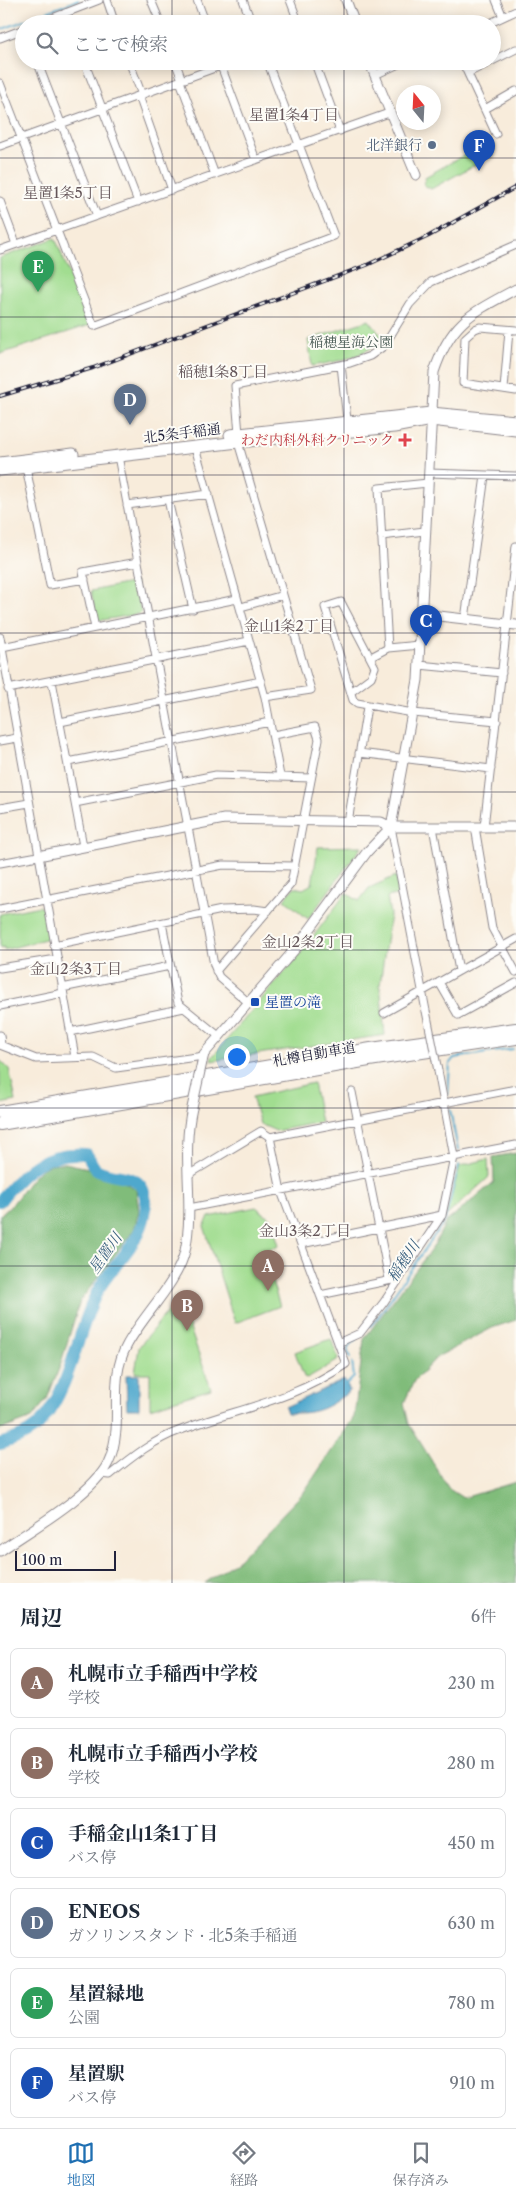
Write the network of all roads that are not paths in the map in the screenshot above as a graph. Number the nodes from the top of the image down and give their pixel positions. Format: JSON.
{"nodes":[{"id":1,"x":99,"y":0,"type":"edge"},
{"id":2,"x":106,"y":0,"type":"edge"},
{"id":3,"x":151,"y":0,"type":"edge"},
{"id":4,"x":197,"y":0,"type":"edge"},
{"id":5,"x":243,"y":0,"type":"edge"},
{"id":6,"x":290,"y":0,"type":"edge"},
{"id":7,"x":346,"y":0,"type":"edge"},
{"id":8,"x":496,"y":0,"type":"edge"},
{"id":9,"x":516,"y":11,"type":"edge"},
{"id":10,"x":65,"y":13,"type":"joint"},
{"id":11,"x":60,"y":15,"type":"edge"},
{"id":12,"x":112,"y":15,"type":"edge"},
{"id":13,"x":157,"y":15,"type":"edge"},
{"id":14,"x":203,"y":15,"type":"edge"},
{"id":15,"x":249,"y":15,"type":"edge"},
{"id":16,"x":296,"y":15,"type":"edge"},
{"id":17,"x":352,"y":15,"type":"edge"},
{"id":18,"x":503,"y":17,"type":"joint"},
{"id":19,"x":15,"y":32,"type":"edge"},
{"id":20,"x":0,"y":38,"type":"edge"},
{"id":21,"x":516,"y":49,"type":"edge"},
{"id":22,"x":501,"y":56,"type":"edge"},
{"id":23,"x":41,"y":70,"type":"edge"},
{"id":24,"x":87,"y":70,"type":"edge"},
{"id":25,"x":132,"y":70,"type":"edge"},
{"id":26,"x":178,"y":70,"type":"edge"},
{"id":27,"x":207,"y":70,"type":"edge"},
{"id":28,"x":223,"y":70,"type":"edge"},
{"id":29,"x":271,"y":70,"type":"edge"},
{"id":30,"x":317,"y":70,"type":"edge"},
{"id":31,"x":373,"y":70,"type":"edge"},
{"id":32,"x":386,"y":70,"type":"edge"},
{"id":33,"x":466,"y":70,"type":"edge"},
{"id":34,"x":474,"y":70,"type":"edge"},
{"id":35,"x":468,"y":73,"type":"junction"},
{"id":36,"x":375,"y":75,"type":"junction"},
{"id":37,"x":181,"y":81,"type":"junction"},
{"id":38,"x":0,"y":83,"type":"edge"},
{"id":39,"x":516,"y":91,"type":"edge"},
{"id":40,"x":140,"y":95,"type":"junction"},
{"id":41,"x":485,"y":108,"type":"junction"},
{"id":42,"x":102,"y":109,"type":"junction"},
{"id":43,"x":390,"y":113,"type":"junction"},
{"id":44,"x":62,"y":124,"type":"junction"},
{"id":45,"x":340,"y":130,"type":"junction"},
{"id":46,"x":496,"y":134,"type":"dead end"},
{"id":47,"x":22,"y":138,"type":"junction"},
{"id":48,"x":300,"y":145,"type":"junction"},
{"id":49,"x":0,"y":146,"type":"edge"},
{"id":50,"x":256,"y":160,"type":"junction"},
{"id":51,"x":215,"y":175,"type":"junction"},
{"id":52,"x":416,"y":175,"type":"dead end"},
{"id":53,"x":172,"y":190,"type":"junction"},
{"id":54,"x":0,"y":201,"type":"edge"},
{"id":55,"x":138,"y":202,"type":"junction"},
{"id":56,"x":97,"y":216,"type":"junction"},
{"id":57,"x":57,"y":230,"type":"junction"},
{"id":58,"x":16,"y":244,"type":"junction"},
{"id":59,"x":516,"y":245,"type":"edge"},
{"id":60,"x":0,"y":250,"type":"edge"},
{"id":61,"x":516,"y":289,"type":"edge"},
{"id":62,"x":512,"y":330,"type":"edge"},
{"id":63,"x":341,"y":365,"type":"junction"},
{"id":64,"x":504,"y":389,"type":"junction"},
{"id":65,"x":516,"y":391,"type":"edge"},
{"id":66,"x":431,"y":416,"type":"junction"},
{"id":67,"x":348,"y":420,"type":"junction"},
{"id":68,"x":516,"y":422,"type":"edge"},
{"id":69,"x":516,"y":430,"type":"edge"},
{"id":70,"x":238,"y":438,"type":"junction"},
{"id":71,"x":195,"y":447,"type":"junction"},
{"id":72,"x":118,"y":456,"type":"junction"},
{"id":73,"x":0,"y":462,"type":"edge"},
{"id":74,"x":26,"y":467,"type":"junction"},
{"id":75,"x":0,"y":470,"type":"edge"},
{"id":76,"x":429,"y":473,"type":"junction"},
{"id":77,"x":485,"y":476,"type":"junction"},
{"id":78,"x":516,"y":476,"type":"edge"},
{"id":79,"x":428,"y":483,"type":"junction"},
{"id":80,"x":209,"y":494,"type":"junction"},
{"id":81,"x":168,"y":500,"type":"junction"},
{"id":82,"x":127,"y":505,"type":"junction"},
{"id":83,"x":425,"y":531,"type":"junction"},
{"id":84,"x":381,"y":536,"type":"junction"},
{"id":85,"x":516,"y":546,"type":"edge"},
{"id":86,"x":138,"y":562,"type":"junction"},
{"id":87,"x":85,"y":578,"type":"junction"},
{"id":88,"x":283,"y":595,"type":"junction"},
{"id":89,"x":238,"y":599,"type":"junction"},
{"id":90,"x":241,"y":607,"type":"junction"},
{"id":91,"x":193,"y":609,"type":"junction"},
{"id":92,"x":422,"y":614,"type":"junction"},
{"id":93,"x":148,"y":618,"type":"junction"},
{"id":94,"x":465,"y":619,"type":"junction"},
{"id":95,"x":512,"y":625,"type":"edge"},
{"id":96,"x":95,"y":628,"type":"junction"},
{"id":97,"x":0,"y":638,"type":"edge"},
{"id":98,"x":249,"y":641,"type":"junction"},
{"id":99,"x":420,"y":645,"type":"junction"},
{"id":100,"x":2,"y":646,"type":"junction"},
{"id":101,"x":388,"y":648,"type":"junction"},
{"id":102,"x":371,"y":657,"type":"junction"},
{"id":103,"x":155,"y":660,"type":"junction"},
{"id":104,"x":419,"y":665,"type":"junction"},
{"id":105,"x":502,"y":673,"type":"junction"},
{"id":106,"x":52,"y":680,"type":"junction"},
{"id":107,"x":260,"y":682,"type":"junction"},
{"id":108,"x":8,"y":689,"type":"junction"},
{"id":109,"x":351,"y":692,"type":"junction"},
{"id":110,"x":265,"y":697,"type":"junction"},
{"id":111,"x":163,"y":701,"type":"junction"},
{"id":112,"x":367,"y":706,"type":"junction"},
{"id":113,"x":413,"y":713,"type":"junction"},
{"id":114,"x":497,"y":721,"type":"junction"},
{"id":115,"x":60,"y":722,"type":"junction"},
{"id":116,"x":270,"y":722,"type":"junction"},
{"id":117,"x":273,"y":735,"type":"junction"},
{"id":118,"x":17,"y":738,"type":"junction"},
{"id":119,"x":0,"y":741,"type":"edge"},
{"id":120,"x":171,"y":742,"type":"junction"},
{"id":121,"x":360,"y":753,"type":"junction"},
{"id":122,"x":404,"y":759,"type":"junction"},
{"id":123,"x":68,"y":762,"type":"junction"},
{"id":124,"x":491,"y":769,"type":"junction"},
{"id":125,"x":280,"y":776,"type":"junction"},
{"id":126,"x":311,"y":778,"type":"junction"},
{"id":127,"x":179,"y":782,"type":"junction"},
{"id":128,"x":29,"y":803,"type":"junction"},
{"id":129,"x":75,"y":803,"type":"junction"},
{"id":130,"x":0,"y":808,"type":"edge"},
{"id":131,"x":304,"y":820,"type":"junction"},
{"id":132,"x":348,"y":822,"type":"junction"},
{"id":133,"x":187,"y":825,"type":"junction"},
{"id":134,"x":391,"y":826,"type":"junction"},
{"id":135,"x":433,"y":827,"type":"junction"},
{"id":136,"x":480,"y":827,"type":"junction"},
{"id":137,"x":516,"y":827,"type":"edge"},
{"id":138,"x":83,"y":846,"type":"junction"},
{"id":139,"x":38,"y":856,"type":"junction"},
{"id":140,"x":0,"y":863,"type":"edge"},
{"id":141,"x":294,"y":866,"type":"junction"},
{"id":142,"x":196,"y":870,"type":"junction"},
{"id":143,"x":46,"y":901,"type":"junction"},
{"id":144,"x":0,"y":909,"type":"edge"},
{"id":145,"x":268,"y":911,"type":"junction"},
{"id":146,"x":204,"y":914,"type":"junction"},
{"id":147,"x":162,"y":923,"type":"junction"},
{"id":148,"x":516,"y":939,"type":"edge"},
{"id":149,"x":54,"y":944,"type":"junction"},
{"id":150,"x":502,"y":947,"type":"junction"},
{"id":151,"x":57,"y":959,"type":"junction"},
{"id":152,"x":170,"y":966,"type":"junction"},
{"id":153,"x":0,"y":968,"type":"edge"},
{"id":154,"x":216,"y":971,"type":"junction"},
{"id":155,"x":459,"y":971,"type":"junction"},
{"id":156,"x":516,"y":972,"type":"edge"},
{"id":157,"x":439,"y":982,"type":"junction"},
{"id":158,"x":516,"y":983,"type":"edge"},
{"id":159,"x":62,"y":991,"type":"junction"},
{"id":160,"x":422,"y":991,"type":"junction"},
{"id":161,"x":249,"y":1002,"type":"junction"},
{"id":162,"x":0,"y":1006,"type":"edge"},
{"id":163,"x":184,"y":1008,"type":"junction"},
{"id":164,"x":384,"y":1013,"type":"dead end"},
{"id":165,"x":516,"y":1029,"type":"edge"},
{"id":166,"x":70,"y":1032,"type":"junction"},
{"id":167,"x":0,"y":1034,"type":"edge"},
{"id":168,"x":220,"y":1037,"type":"junction"},
{"id":169,"x":516,"y":1038,"type":"edge"},
{"id":170,"x":1,"y":1045,"type":"edge"},
{"id":171,"x":75,"y":1057,"type":"junction"},
{"id":172,"x":203,"y":1059,"type":"junction"},
{"id":173,"x":516,"y":1089,"type":"edge"},
{"id":174,"x":352,"y":1092,"type":"dead end"},
{"id":175,"x":444,"y":1102,"type":"junction"},
{"id":176,"x":0,"y":1112,"type":"edge"},
{"id":177,"x":357,"y":1120,"type":"junction"},
{"id":178,"x":0,"y":1124,"type":"edge"},
{"id":179,"x":270,"y":1137,"type":"junction"},
{"id":180,"x":516,"y":1145,"type":"edge"},
{"id":181,"x":454,"y":1157,"type":"junction"},
{"id":182,"x":368,"y":1174,"type":"junction"},
{"id":183,"x":188,"y":1175,"type":"junction"},
{"id":184,"x":281,"y":1190,"type":"junction"},
{"id":185,"x":189,"y":1208,"type":"junction"},
{"id":186,"x":442,"y":1215,"type":"junction"},
{"id":187,"x":378,"y":1228,"type":"junction"},
{"id":188,"x":301,"y":1244,"type":"junction"},
{"id":189,"x":389,"y":1279,"type":"junction"},
{"id":190,"x":398,"y":1281,"type":"junction"},
{"id":191,"x":320,"y":1294,"type":"junction"},
{"id":192,"x":338,"y":1343,"type":"junction"},
{"id":193,"x":101,"y":1474,"type":"junction"},
{"id":194,"x":0,"y":1551,"type":"edge"}],
"edges":[{"from":1,"to":10,"type":"street"},
{"from":2,"to":12,"type":"street"},
{"from":3,"to":13,"type":"street"},
{"from":4,"to":14,"type":"street"},
{"from":5,"to":15,"type":"street"},
{"from":6,"to":16,"type":"street"},
{"from":7,"to":17,"type":"street"},
{"from":8,"to":18,"type":"street"},
{"from":9,"to":18,"type":"street"},
{"from":10,"to":11,"type":"street"},
{"from":19,"to":20,"type":"street"},
{"from":21,"to":22,"type":"street"},
{"from":23,"to":44,"type":"street"},
{"from":24,"to":42,"type":"street"},
{"from":25,"to":40,"type":"street"},
{"from":26,"to":37,"type":"street"},
{"from":27,"to":37,"type":"street"},
{"from":28,"to":50,"type":"street"},
{"from":29,"to":48,"type":"street"},
{"from":30,"to":45,"type":"street"},
{"from":31,"to":36,"type":"street"},
{"from":32,"to":36,"type":"street"},
{"from":33,"to":35,"type":"street"},
{"from":34,"to":35,"type":"street"},
{"from":35,"to":41,"type":"street"},
{"from":36,"to":43,"type":"street"},
{"from":37,"to":40,"type":"street"},
{"from":37,"to":51,"type":"street"},
{"from":38,"to":47,"type":"street"},
{"from":39,"to":41,"type":"street"},
{"from":40,"to":42,"type":"street"},
{"from":40,"to":53,"type":"street"},
{"from":41,"to":46,"type":"street"},
{"from":42,"to":44,"type":"street"},
{"from":42,"to":55,"type":"street"},
{"from":43,"to":45,"type":"street"},
{"from":43,"to":52,"type":"street"},
{"from":44,"to":47,"type":"street"},
{"from":44,"to":56,"type":"street"},
{"from":45,"to":48,"type":"street"},
{"from":47,"to":49,"type":"street"},
{"from":47,"to":57,"type":"street"},
{"from":48,"to":50,"type":"street"},
{"from":48,"to":57,"type":"street"},
{"from":50,"to":51,"type":"street"},
{"from":51,"to":53,"type":"street"},
{"from":53,"to":55,"type":"street"},
{"from":54,"to":58,"type":"street"},
{"from":55,"to":56,"type":"street"},
{"from":56,"to":57,"type":"street"},
{"from":57,"to":58,"type":"street"},
{"from":58,"to":60,"type":"street"},
{"from":59,"to":63,"type":"street"},
{"from":61,"to":66,"type":"street"},
{"from":62,"to":64,"type":"street"},
{"from":62,"to":64,"type":"street"},
{"from":63,"to":67,"type":"street"},
{"from":63,"to":70,"type":"street"},
{"from":64,"to":65,"type":"street"},
{"from":66,"to":67,"type":"highway","name":"北5条手稲通"},
{"from":66,"to":68,"type":"highway","name":"北5条手稲通"},
{"from":66,"to":69,"type":"highway","name":"北5条手稲通"},
{"from":66,"to":70,"type":"highway","name":"北5条手稲通"},
{"from":66,"to":76,"type":"street"},
{"from":67,"to":70,"type":"highway","name":"北5条手稲通"},
{"from":70,"to":71,"type":"highway","name":"北5条手稲通"},
{"from":70,"to":73,"type":"highway","name":"北5条手稲通"},
{"from":70,"to":88,"type":"street"},
{"from":71,"to":72,"type":"highway","name":"北5条手稲通"},
{"from":71,"to":80,"type":"street"},
{"from":72,"to":74,"type":"highway","name":"北5条手稲通"},
{"from":72,"to":82,"type":"street"},
{"from":74,"to":75,"type":"highway","name":"北5条手稲通"},
{"from":74,"to":87,"type":"street"},
{"from":76,"to":77,"type":"street"},
{"from":76,"to":79,"type":"street"},
{"from":77,"to":78,"type":"street"},
{"from":77,"to":94,"type":"street"},
{"from":79,"to":83,"type":"street"},
{"from":79,"to":84,"type":"street"},
{"from":80,"to":81,"type":"street"},
{"from":80,"to":89,"type":"street"},
{"from":81,"to":82,"type":"street"},
{"from":81,"to":91,"type":"street"},
{"from":82,"to":86,"type":"street"},
{"from":83,"to":84,"type":"street"},
{"from":83,"to":92,"type":"street"},
{"from":84,"to":101,"type":"street"},
{"from":85,"to":95,"type":"street"},
{"from":86,"to":87,"type":"street"},
{"from":86,"to":93,"type":"street"},
{"from":87,"to":96,"type":"street"},
{"from":88,"to":90,"type":"street"},
{"from":88,"to":110,"type":"street"},
{"from":89,"to":90,"type":"street"},
{"from":89,"to":91,"type":"street"},
{"from":90,"to":98,"type":"street"},
{"from":91,"to":93,"type":"street"},
{"from":92,"to":94,"type":"street"},
{"from":92,"to":99,"type":"street"},
{"from":93,"to":96,"type":"street"},
{"from":93,"to":103,"type":"street"},
{"from":94,"to":95,"type":"street"},
{"from":95,"to":105,"type":"street"},
{"from":96,"to":100,"type":"street"},
{"from":97,"to":100,"type":"street"},
{"from":98,"to":103,"type":"street"},
{"from":98,"to":107,"type":"street"},
{"from":99,"to":101,"type":"street"},
{"from":99,"to":104,"type":"street"},
{"from":100,"to":108,"type":"street"},
{"from":101,"to":102,"type":"street"},
{"from":102,"to":109,"type":"street"},
{"from":102,"to":109,"type":"street"},
{"from":103,"to":106,"type":"street"},
{"from":103,"to":111,"type":"street"},
{"from":104,"to":105,"type":"street"},
{"from":104,"to":113,"type":"street"},
{"from":105,"to":114,"type":"street"},
{"from":106,"to":108,"type":"street"},
{"from":106,"to":115,"type":"street"},
{"from":107,"to":110,"type":"street"},
{"from":107,"to":111,"type":"street"},
{"from":108,"to":118,"type":"street"},
{"from":109,"to":112,"type":"street"},
{"from":110,"to":116,"type":"street"},
{"from":111,"to":115,"type":"street"},
{"from":111,"to":120,"type":"street"},
{"from":112,"to":113,"type":"street"},
{"from":112,"to":121,"type":"street"},
{"from":113,"to":114,"type":"street"},
{"from":113,"to":122,"type":"street"},
{"from":114,"to":124,"type":"street"},
{"from":115,"to":123,"type":"street"},
{"from":116,"to":117,"type":"street"},
{"from":116,"to":120,"type":"street"},
{"from":117,"to":125,"type":"street"},
{"from":117,"to":126,"type":"street"},
{"from":118,"to":119,"type":"street"},
{"from":118,"to":128,"type":"street"},
{"from":120,"to":123,"type":"street"},
{"from":120,"to":127,"type":"street"},
{"from":121,"to":122,"type":"street"},
{"from":121,"to":132,"type":"street"},
{"from":122,"to":124,"type":"street"},
{"from":122,"to":134,"type":"street"},
{"from":123,"to":129,"type":"street"},
{"from":124,"to":136,"type":"street"},
{"from":125,"to":126,"type":"street"},
{"from":125,"to":127,"type":"street"},
{"from":126,"to":131,"type":"street"},
{"from":127,"to":129,"type":"street"},
{"from":127,"to":133,"type":"street"},
{"from":128,"to":130,"type":"street"},
{"from":128,"to":139,"type":"street"},
{"from":129,"to":138,"type":"street"},
{"from":131,"to":132,"type":"street"},
{"from":131,"to":133,"type":"street"},
{"from":131,"to":141,"type":"street"},
{"from":132,"to":134,"type":"street"},
{"from":133,"to":138,"type":"street"},
{"from":133,"to":142,"type":"street"},
{"from":134,"to":135,"type":"street"},
{"from":134,"to":160,"type":"street"},
{"from":134,"to":161,"type":"street"},
{"from":135,"to":136,"type":"street"},
{"from":135,"to":155,"type":"street"},
{"from":136,"to":137,"type":"street"},
{"from":136,"to":150,"type":"street"},
{"from":138,"to":139,"type":"street"},
{"from":139,"to":140,"type":"street"},
{"from":139,"to":143,"type":"street"},
{"from":141,"to":142,"type":"street"},
{"from":141,"to":145,"type":"street"},
{"from":142,"to":143,"type":"street"},
{"from":142,"to":146,"type":"street"},
{"from":143,"to":144,"type":"street"},
{"from":143,"to":149,"type":"street"},
{"from":145,"to":146,"type":"street"},
{"from":145,"to":154,"type":"street"},
{"from":146,"to":147,"type":"street"},
{"from":146,"to":154,"type":"street"},
{"from":147,"to":149,"type":"street"},
{"from":147,"to":152,"type":"street"},
{"from":148,"to":150,"type":"street"},
{"from":149,"to":151,"type":"street"},
{"from":150,"to":155,"type":"street"},
{"from":150,"to":156,"type":"street"},
{"from":151,"to":153,"type":"street"},
{"from":151,"to":159,"type":"street"},
{"from":152,"to":159,"type":"street"},
{"from":152,"to":163,"type":"street"},
{"from":154,"to":161,"type":"street"},
{"from":155,"to":157,"type":"street"},
{"from":157,"to":158,"type":"street"},
{"from":157,"to":160,"type":"street"},
{"from":159,"to":162,"type":"street"},
{"from":159,"to":166,"type":"street"},
{"from":160,"to":164,"type":"street"},
{"from":160,"to":175,"type":"street","bridge":true},
{"from":161,"to":168,"type":"street"},
{"from":163,"to":166,"type":"street"},
{"from":163,"to":168,"type":"street"},
{"from":165,"to":176,"type":"highway","name":"札樽自動車道"},
{"from":166,"to":171,"type":"street"},
{"from":167,"to":170,"type":"street"},
{"from":168,"to":172,"type":"street"},
{"from":169,"to":178,"type":"highway","name":"札樽自動車道"},
{"from":170,"to":171,"type":"street"},
{"from":171,"to":172,"type":"street"},
{"from":172,"to":183,"type":"street","bridge":true},
{"from":173,"to":175,"type":"street"},
{"from":174,"to":177,"type":"street"},
{"from":175,"to":177,"type":"street"},
{"from":175,"to":181,"type":"street"},
{"from":177,"to":179,"type":"street"},
{"from":177,"to":182,"type":"street"},
{"from":179,"to":183,"type":"street"},
{"from":179,"to":184,"type":"street"},
{"from":180,"to":181,"type":"street"},
{"from":181,"to":182,"type":"street"},
{"from":181,"to":186,"type":"street"},
{"from":182,"to":184,"type":"street"},
{"from":182,"to":187,"type":"street"},
{"from":183,"to":185,"type":"street"},
{"from":184,"to":185,"type":"street"},
{"from":184,"to":188,"type":"street"},
{"from":185,"to":193,"type":"street"},
{"from":186,"to":187,"type":"street"},
{"from":186,"to":190,"type":"street"},
{"from":187,"to":188,"type":"street"},
{"from":187,"to":189,"type":"street"},
{"from":188,"to":191,"type":"street"},
{"from":189,"to":190,"type":"street"},
{"from":189,"to":191,"type":"street"},
{"from":190,"to":192,"type":"street"},
{"from":191,"to":192,"type":"street"},
{"from":192,"to":193,"type":"street"},
{"from":193,"to":194,"type":"street"}]}
